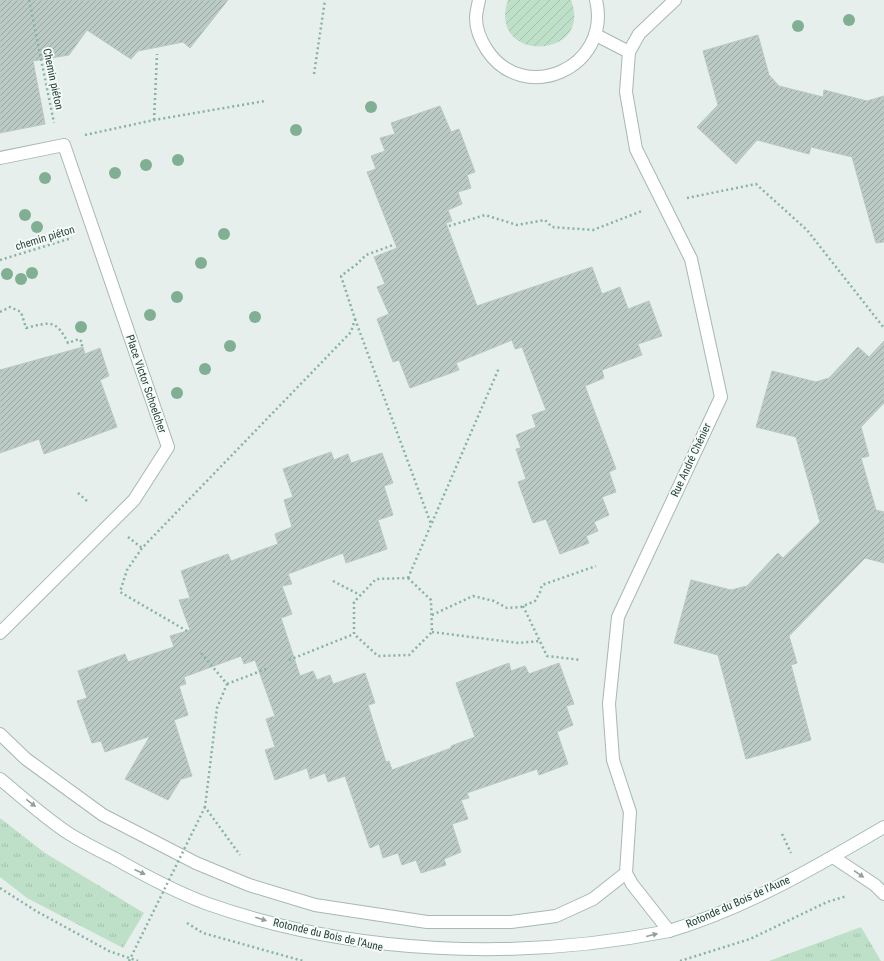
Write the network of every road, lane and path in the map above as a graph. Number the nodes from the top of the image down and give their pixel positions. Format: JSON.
{"nodes":[{"id":1,"x":29,"y":0,"type":"edge"},
{"id":2,"x":325,"y":0,"type":"edge"},
{"id":3,"x":479,"y":0,"type":"edge"},
{"id":4,"x":596,"y":0,"type":"edge"},
{"id":5,"x":675,"y":0,"type":"edge"},
{"id":6,"x":596,"y":35,"type":"junction"},
{"id":7,"x":629,"y":52,"type":"junction"},
{"id":8,"x":157,"y":54,"type":"dead end"},
{"id":9,"x":314,"y":74,"type":"dead end"},
{"id":10,"x":46,"y":86,"type":"junction"},
{"id":11,"x":265,"y":101,"type":"dead end"},
{"id":12,"x":55,"y":125,"type":"dead end"},
{"id":13,"x":55,"y":130,"type":"dead end"},
{"id":14,"x":0,"y":158,"type":"edge"},
{"id":15,"x":663,"y":204,"type":"junction"},
{"id":16,"x":449,"y":226,"type":"dead end"},
{"id":17,"x":94,"y":231,"type":"junction"},
{"id":18,"x":393,"y":245,"type":"dead end"},
{"id":19,"x":0,"y":260,"type":"edge"},
{"id":20,"x":0,"y":312,"type":"edge"},
{"id":21,"x":355,"y":319,"type":"junction"},
{"id":22,"x":884,"y":328,"type":"edge"},
{"id":23,"x":82,"y":346,"type":"dead end"},
{"id":24,"x":499,"y":368,"type":"dead end"},
{"id":25,"x":78,"y":493,"type":"dead end"},
{"id":26,"x":87,"y":501,"type":"dead end"},
{"id":27,"x":431,"y":525,"type":"junction"},
{"id":28,"x":596,"y":566,"type":"dead end"},
{"id":29,"x":408,"y":578,"type":"junction"},
{"id":30,"x":333,"y":581,"type":"dead end"},
{"id":31,"x":360,"y":595,"type":"junction"},
{"id":32,"x":523,"y":606,"type":"junction"},
{"id":33,"x":432,"y":615,"type":"junction"},
{"id":34,"x":187,"y":631,"type":"dead end"},
{"id":35,"x":432,"y":632,"type":"junction"},
{"id":36,"x":0,"y":633,"type":"edge"},
{"id":37,"x":354,"y":634,"type":"junction"},
{"id":38,"x":540,"y":640,"type":"junction"},
{"id":39,"x":200,"y":653,"type":"dead end"},
{"id":40,"x":290,"y":660,"type":"dead end"},
{"id":41,"x":581,"y":660,"type":"dead end"},
{"id":42,"x":266,"y":669,"type":"dead end"},
{"id":43,"x":227,"y":684,"type":"junction"},
{"id":44,"x":0,"y":734,"type":"edge"},
{"id":45,"x":0,"y":779,"type":"edge"},
{"id":46,"x":204,"y":807,"type":"junction"},
{"id":47,"x":884,"y":827,"type":"edge"},
{"id":48,"x":241,"y":856,"type":"dead end"},
{"id":49,"x":833,"y":857,"type":"junction"},
{"id":50,"x":626,"y":873,"type":"junction"},
{"id":51,"x":0,"y":888,"type":"edge"},
{"id":52,"x":884,"y":894,"type":"edge"},
{"id":53,"x":853,"y":897,"type":"dead end"},
{"id":54,"x":669,"y":931,"type":"junction"},
{"id":55,"x":128,"y":961,"type":"edge"},
{"id":56,"x":138,"y":961,"type":"edge"},
{"id":57,"x":680,"y":961,"type":"edge"}],
"edges":[{"from":1,"to":10,"type":"path"},
{"from":2,"to":9,"type":"path"},
{"from":3,"to":6,"type":"street"},
{"from":4,"to":6,"type":"street"},
{"from":5,"to":7,"type":"street","name":"Rue André Chénier"},
{"from":6,"to":7,"type":"street"},
{"from":7,"to":15,"type":"street","name":"Rue André Chénier"},
{"from":8,"to":11,"type":"path"},
{"from":10,"to":12,"type":"path"},
{"from":10,"to":13,"type":"path","name":"Chemin piéton"},
{"from":14,"to":17,"type":"street","name":"Place Victor Schoelcher"},
{"from":15,"to":16,"type":"path"},
{"from":15,"to":22,"type":"path"},
{"from":15,"to":50,"type":"street","name":"Rue André Chénier"},
{"from":17,"to":19,"type":"path","name":"chemin piéton"},
{"from":17,"to":36,"type":"street","name":"Place Victor Schoelcher"},
{"from":18,"to":21,"type":"path"},
{"from":20,"to":23,"type":"path"},
{"from":21,"to":27,"type":"path"},
{"from":21,"to":34,"type":"path"},
{"from":24,"to":27,"type":"path"},
{"from":25,"to":26,"type":"path"},
{"from":27,"to":29,"type":"path"},
{"from":28,"to":32,"type":"path"},
{"from":29,"to":31,"type":"path"},
{"from":29,"to":33,"type":"path"},
{"from":30,"to":31,"type":"path"},
{"from":31,"to":37,"type":"path"},
{"from":32,"to":33,"type":"path"},
{"from":32,"to":38,"type":"path"},
{"from":33,"to":35,"type":"path"},
{"from":35,"to":37,"type":"path"},
{"from":35,"to":38,"type":"path"},
{"from":37,"to":40,"type":"path"},
{"from":38,"to":41,"type":"path"},
{"from":39,"to":43,"type":"path"},
{"from":42,"to":43,"type":"path"},
{"from":43,"to":46,"type":"path"},
{"from":44,"to":50,"type":"street"},
{"from":45,"to":54,"type":"street","name":"Rotonde du Bois de l'Aune","one_way":true},
{"from":46,"to":48,"type":"path"},
{"from":46,"to":55,"type":"path","bridge":true},
{"from":47,"to":49,"type":"street","name":"Rotonde du Bois de l'Aune"},
{"from":49,"to":52,"type":"street","one_way":true},
{"from":49,"to":54,"type":"street","name":"Rotonde du Bois de l'Aune"},
{"from":50,"to":54,"type":"street"},
{"from":51,"to":56,"type":"path"},
{"from":53,"to":57,"type":"path"}]}
